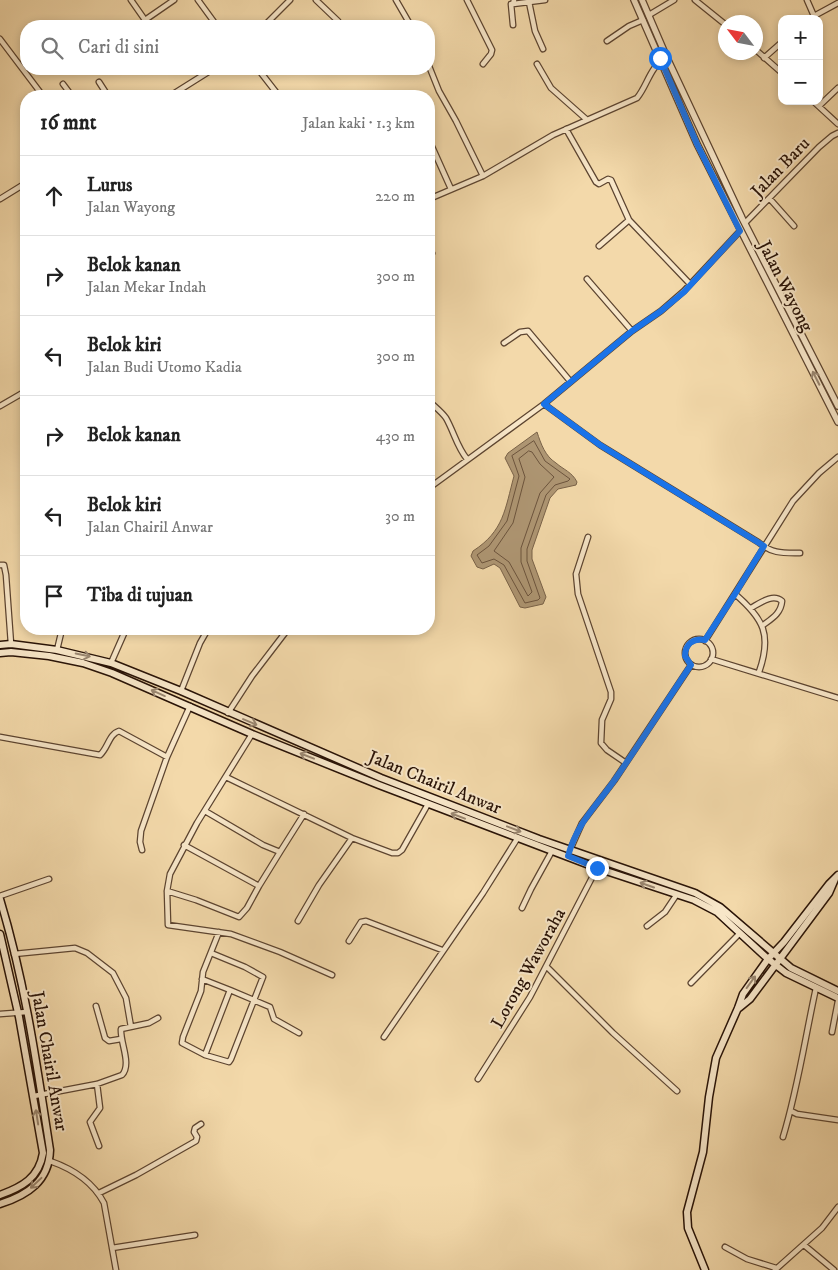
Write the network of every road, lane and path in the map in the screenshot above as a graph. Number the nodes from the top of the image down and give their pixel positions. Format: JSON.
{"nodes":[{"id":1,"x":130,"y":0,"type":"edge"},
{"id":2,"x":174,"y":0,"type":"edge"},
{"id":3,"x":198,"y":0,"type":"edge"},
{"id":4,"x":290,"y":0,"type":"edge"},
{"id":5,"x":316,"y":0,"type":"edge"},
{"id":6,"x":396,"y":0,"type":"edge"},
{"id":7,"x":467,"y":0,"type":"edge"},
{"id":8,"x":545,"y":0,"type":"edge"},
{"id":9,"x":634,"y":0,"type":"edge"},
{"id":10,"x":642,"y":0,"type":"edge"},
{"id":11,"x":674,"y":0,"type":"edge"},
{"id":12,"x":695,"y":0,"type":"edge"},
{"id":13,"x":807,"y":0,"type":"edge"},
{"id":14,"x":513,"y":2,"type":"edge"},
{"id":15,"x":529,"y":2,"type":"junction"},
{"id":16,"x":838,"y":3,"type":"edge"},
{"id":17,"x":649,"y":15,"type":"junction"},
{"id":18,"x":811,"y":15,"type":"edge"},
{"id":19,"x":816,"y":15,"type":"edge"},
{"id":20,"x":718,"y":19,"type":"edge"},
{"id":21,"x":213,"y":20,"type":"edge"},
{"id":22,"x":270,"y":20,"type":"edge"},
{"id":23,"x":337,"y":20,"type":"edge"},
{"id":24,"x":408,"y":20,"type":"edge"},
{"id":25,"x":643,"y":20,"type":"junction"},
{"id":26,"x":514,"y":25,"type":"dead end"},
{"id":27,"x":0,"y":39,"type":"edge"},
{"id":28,"x":607,"y":41,"type":"dead end"},
{"id":29,"x":778,"y":46,"type":"edge"},
{"id":30,"x":543,"y":49,"type":"dead end"},
{"id":31,"x":764,"y":58,"type":"joint"},
{"id":32,"x":664,"y":60,"type":"junction"},
{"id":33,"x":483,"y":64,"type":"dead end"},
{"id":34,"x":537,"y":64,"type":"dead end"},
{"id":35,"x":20,"y":66,"type":"edge"},
{"id":36,"x":778,"y":70,"type":"edge"},
{"id":37,"x":27,"y":75,"type":"edge"},
{"id":38,"x":205,"y":75,"type":"edge"},
{"id":39,"x":263,"y":75,"type":"edge"},
{"id":40,"x":432,"y":75,"type":"edge"},
{"id":41,"x":99,"y":82,"type":"dead end"},
{"id":42,"x":63,"y":84,"type":"dead end"},
{"id":43,"x":838,"y":88,"type":"edge"},
{"id":44,"x":38,"y":90,"type":"edge"},
{"id":45,"x":68,"y":90,"type":"edge"},
{"id":46,"x":104,"y":90,"type":"edge"},
{"id":47,"x":184,"y":90,"type":"edge"},
{"id":48,"x":274,"y":90,"type":"edge"},
{"id":49,"x":819,"y":106,"type":"joint"},
{"id":50,"x":586,"y":120,"type":"junction"},
{"id":51,"x":838,"y":124,"type":"edge"},
{"id":52,"x":566,"y":130,"type":"junction"},
{"id":53,"x":838,"y":133,"type":"edge"},
{"id":54,"x":705,"y":139,"type":"junction"},
{"id":55,"x":697,"y":144,"type":"junction"},
{"id":56,"x":435,"y":154,"type":"edge"},
{"id":57,"x":484,"y":176,"type":"junction"},
{"id":58,"x":20,"y":187,"type":"edge"},
{"id":59,"x":450,"y":189,"type":"junction"},
{"id":60,"x":435,"y":196,"type":"edge"},
{"id":61,"x":0,"y":199,"type":"edge"},
{"id":62,"x":770,"y":199,"type":"junction"},
{"id":63,"x":629,"y":220,"type":"junction"},
{"id":64,"x":745,"y":223,"type":"junction"},
{"id":65,"x":794,"y":226,"type":"dead end"},
{"id":66,"x":740,"y":231,"type":"junction"},
{"id":67,"x":599,"y":246,"type":"dead end"},
{"id":68,"x":587,"y":279,"type":"dead end"},
{"id":69,"x":690,"y":284,"type":"junction"},
{"id":70,"x":632,"y":331,"type":"junction"},
{"id":71,"x":504,"y":343,"type":"dead end"},
{"id":72,"x":570,"y":381,"type":"junction"},
{"id":73,"x":20,"y":394,"type":"edge"},
{"id":74,"x":544,"y":404,"type":"junction"},
{"id":75,"x":0,"y":406,"type":"edge"},
{"id":76,"x":435,"y":406,"type":"edge"},
{"id":77,"x":838,"y":406,"type":"edge"},
{"id":78,"x":838,"y":422,"type":"edge"},
{"id":79,"x":838,"y":457,"type":"edge"},
{"id":80,"x":467,"y":459,"type":"junction"},
{"id":81,"x":435,"y":483,"type":"edge"},
{"id":82,"x":588,"y":537,"type":"dead end"},
{"id":83,"x":764,"y":546,"type":"junction"},
{"id":84,"x":800,"y":553,"type":"dead end"},
{"id":85,"x":0,"y":565,"type":"edge"},
{"id":86,"x":735,"y":594,"type":"junction"},
{"id":87,"x":751,"y":608,"type":"junction"},
{"id":88,"x":762,"y":626,"type":"junction"},
{"id":89,"x":61,"y":635,"type":"edge"},
{"id":90,"x":123,"y":635,"type":"edge"},
{"id":91,"x":205,"y":635,"type":"edge"},
{"id":92,"x":283,"y":635,"type":"edge"},
{"id":93,"x":705,"y":640,"type":"junction"},
{"id":94,"x":11,"y":644,"type":"junction"},
{"id":95,"x":0,"y":645,"type":"edge"},
{"id":96,"x":57,"y":650,"type":"junction"},
{"id":97,"x":0,"y":653,"type":"edge"},
{"id":98,"x":711,"y":659,"type":"junction"},
{"id":99,"x":111,"y":663,"type":"junction"},
{"id":100,"x":691,"y":665,"type":"junction"},
{"id":101,"x":759,"y":672,"type":"junction"},
{"id":102,"x":181,"y":691,"type":"junction"},
{"id":103,"x":838,"y":698,"type":"edge"},
{"id":104,"x":190,"y":706,"type":"junction"},
{"id":105,"x":228,"y":713,"type":"junction"},
{"id":106,"x":252,"y":734,"type":"junction"},
{"id":107,"x":0,"y":736,"type":"edge"},
{"id":108,"x":290,"y":739,"type":"junction"},
{"id":109,"x":287,"y":748,"type":"junction"},
{"id":110,"x":167,"y":757,"type":"junction"},
{"id":111,"x":626,"y":763,"type":"junction"},
{"id":112,"x":226,"y":778,"type":"junction"},
{"id":113,"x":428,"y":804,"type":"junction"},
{"id":114,"x":205,"y":811,"type":"junction"},
{"id":115,"x":304,"y":814,"type":"junction"},
{"id":116,"x":352,"y":838,"type":"junction"},
{"id":117,"x":517,"y":839,"type":"junction"},
{"id":118,"x":184,"y":845,"type":"junction"},
{"id":119,"x":142,"y":850,"type":"dead end"},
{"id":120,"x":552,"y":851,"type":"junction"},
{"id":121,"x":280,"y":852,"type":"junction"},
{"id":122,"x":569,"y":853,"type":"junction"},
{"id":123,"x":597,"y":868,"type":"junction"},
{"id":124,"x":836,"y":877,"type":"edge"},
{"id":125,"x":49,"y":879,"type":"dead end"},
{"id":126,"x":259,"y":886,"type":"junction"},
{"id":127,"x":167,"y":891,"type":"junction"},
{"id":128,"x":677,"y":894,"type":"junction"},
{"id":129,"x":0,"y":898,"type":"edge"},
{"id":130,"x":522,"y":908,"type":"dead end"},
{"id":131,"x":298,"y":921,"type":"dead end"},
{"id":132,"x":648,"y":926,"type":"dead end"},
{"id":133,"x":220,"y":932,"type":"junction"},
{"id":134,"x":740,"y":933,"type":"junction"},
{"id":135,"x":0,"y":934,"type":"edge"},
{"id":136,"x":349,"y":941,"type":"dead end"},
{"id":137,"x":442,"y":950,"type":"junction"},
{"id":138,"x":211,"y":953,"type":"junction"},
{"id":139,"x":14,"y":954,"type":"junction"},
{"id":140,"x":770,"y":956,"type":"junction"},
{"id":141,"x":777,"y":962,"type":"junction"},
{"id":142,"x":547,"y":967,"type":"junction"},
{"id":143,"x":332,"y":975,"type":"dead end"},
{"id":144,"x":202,"y":979,"type":"junction"},
{"id":145,"x":691,"y":983,"type":"dead end"},
{"id":146,"x":816,"y":988,"type":"junction"},
{"id":147,"x":230,"y":990,"type":"junction"},
{"id":148,"x":838,"y":991,"type":"edge"},
{"id":149,"x":254,"y":999,"type":"junction"},
{"id":150,"x":838,"y":999,"type":"edge"},
{"id":151,"x":96,"y":1006,"type":"dead end"},
{"id":152,"x":738,"y":1008,"type":"junction"},
{"id":153,"x":27,"y":1012,"type":"junction"},
{"id":154,"x":18,"y":1013,"type":"junction"},
{"id":155,"x":0,"y":1014,"type":"edge"},
{"id":156,"x":158,"y":1018,"type":"dead end"},
{"id":157,"x":131,"y":1026,"type":"junction"},
{"id":158,"x":832,"y":1032,"type":"dead end"},
{"id":159,"x":299,"y":1033,"type":"dead end"},
{"id":160,"x":384,"y":1037,"type":"dead end"},
{"id":161,"x":121,"y":1039,"type":"junction"},
{"id":162,"x":204,"y":1055,"type":"junction"},
{"id":163,"x":478,"y":1079,"type":"dead end"},
{"id":164,"x":97,"y":1084,"type":"junction"},
{"id":165,"x":677,"y":1091,"type":"dead end"},
{"id":166,"x":42,"y":1095,"type":"junction"},
{"id":167,"x":34,"y":1096,"type":"junction"},
{"id":168,"x":791,"y":1110,"type":"junction"},
{"id":169,"x":838,"y":1120,"type":"edge"},
{"id":170,"x":201,"y":1124,"type":"dead end"},
{"id":171,"x":783,"y":1138,"type":"dead end"},
{"id":172,"x":99,"y":1146,"type":"dead end"},
{"id":173,"x":50,"y":1162,"type":"junction"},
{"id":174,"x":99,"y":1193,"type":"junction"},
{"id":175,"x":0,"y":1195,"type":"edge"},
{"id":176,"x":0,"y":1204,"type":"edge"},
{"id":177,"x":838,"y":1208,"type":"edge"},
{"id":178,"x":195,"y":1235,"type":"dead end"},
{"id":179,"x":804,"y":1245,"type":"junction"},
{"id":180,"x":725,"y":1247,"type":"dead end"},
{"id":181,"x":112,"y":1248,"type":"junction"},
{"id":182,"x":776,"y":1269,"type":"edge"},
{"id":183,"x":116,"y":1270,"type":"edge"},
{"id":184,"x":705,"y":1270,"type":"edge"},
{"id":185,"x":834,"y":1270,"type":"edge"}],
"edges":[{"from":1,"to":2,"type":"street"},
{"from":3,"to":21,"type":"street"},
{"from":4,"to":22,"type":"street"},
{"from":5,"to":23,"type":"street"},
{"from":6,"to":24,"type":"street"},
{"from":7,"to":33,"type":"street"},
{"from":8,"to":15,"type":"street"},
{"from":9,"to":25,"type":"street","name":"Jalan Wayong"},
{"from":10,"to":17,"type":"street","name":"Jalan Wayong"},
{"from":11,"to":17,"type":"street"},
{"from":12,"to":20,"type":"street"},
{"from":13,"to":18,"type":"street"},
{"from":14,"to":15,"type":"street"},
{"from":14,"to":26,"type":"street"},
{"from":15,"to":30,"type":"street"},
{"from":16,"to":19,"type":"street"},
{"from":17,"to":32,"type":"street","name":"Jalan Wayong"},
{"from":25,"to":28,"type":"street"},
{"from":25,"to":32,"type":"street","name":"Jalan Wayong"},
{"from":27,"to":35,"type":"street"},
{"from":29,"to":31,"type":"street"},
{"from":31,"to":36,"type":"street"},
{"from":32,"to":50,"type":"street"},
{"from":32,"to":54,"type":"street","name":"Jalan Wayong"},
{"from":32,"to":55,"type":"street","name":"Jalan Wayong"},
{"from":34,"to":50,"type":"street"},
{"from":37,"to":44,"type":"street"},
{"from":38,"to":47,"type":"street"},
{"from":39,"to":48,"type":"street"},
{"from":40,"to":57,"type":"street"},
{"from":41,"to":46,"type":"street"},
{"from":42,"to":45,"type":"street"},
{"from":43,"to":49,"type":"street"},
{"from":49,"to":51,"type":"street"},
{"from":50,"to":52,"type":"street"},
{"from":52,"to":57,"type":"street"},
{"from":52,"to":63,"type":"street"},
{"from":53,"to":62,"type":"street","name":"Jalan Baru"},
{"from":54,"to":55,"type":"street"},
{"from":54,"to":64,"type":"street","name":"Jalan Wayong"},
{"from":55,"to":66,"type":"street","name":"Jalan Wayong"},
{"from":56,"to":59,"type":"street"},
{"from":57,"to":59,"type":"street"},
{"from":58,"to":61,"type":"street"},
{"from":59,"to":60,"type":"street"},
{"from":62,"to":64,"type":"street","name":"Jalan Baru"},
{"from":62,"to":65,"type":"street"},
{"from":63,"to":67,"type":"street"},
{"from":63,"to":69,"type":"street"},
{"from":64,"to":77,"type":"street","name":"Jalan Wayong"},
{"from":66,"to":69,"type":"street"},
{"from":78,"to":66,"type":"street","name":"Jalan Wayong","one_way":true},
{"from":68,"to":70,"type":"street"},
{"from":69,"to":70,"type":"street"},
{"from":70,"to":72,"type":"street"},
{"from":71,"to":72,"type":"street"},
{"from":72,"to":74,"type":"street"},
{"from":73,"to":75,"type":"street"},
{"from":74,"to":80,"type":"street"},
{"from":74,"to":83,"type":"street"},
{"from":76,"to":80,"type":"street"},
{"from":79,"to":83,"type":"street"},
{"from":80,"to":81,"type":"street"},
{"from":82,"to":111,"type":"street"},
{"from":83,"to":84,"type":"street"},
{"from":83,"to":86,"type":"street"},
{"from":85,"to":94,"type":"street"},
{"from":86,"to":87,"type":"street"},
{"from":86,"to":93,"type":"street"},
{"from":87,"to":88,"type":"street"},
{"from":87,"to":88,"type":"street"},
{"from":88,"to":101,"type":"street"},
{"from":89,"to":96,"type":"street"},
{"from":90,"to":99,"type":"street"},
{"from":91,"to":102,"type":"street"},
{"from":92,"to":105,"type":"street"},
{"from":93,"to":98,"type":"street"},
{"from":93,"to":100,"type":"street"},
{"from":94,"to":95,"type":"main road","name":"Jalan Chairil Anwar"},
{"from":94,"to":96,"type":"main road","name":"Jalan Chairil Anwar"},
{"from":96,"to":99,"type":"main road","name":"Jalan Chairil Anwar","one_way":true},
{"from":104,"to":97,"type":"main road","name":"Jalan Chairil Anwar","one_way":true},
{"from":98,"to":100,"type":"street"},
{"from":98,"to":101,"type":"street"},
{"from":99,"to":102,"type":"main road","name":"Jalan Chairil Anwar"},
{"from":100,"to":111,"type":"street"},
{"from":101,"to":103,"type":"street"},
{"from":102,"to":105,"type":"main road","name":"Jalan Chairil Anwar"},
{"from":104,"to":106,"type":"main road","name":"Jalan Chairil Anwar"},
{"from":104,"to":110,"type":"street"},
{"from":105,"to":108,"type":"main road","name":"Jalan Chairil Anwar","one_way":true},
{"from":106,"to":109,"type":"main road","name":"Jalan Chairil Anwar"},
{"from":106,"to":112,"type":"street"},
{"from":107,"to":110,"type":"street"},
{"from":108,"to":109,"type":"main road"},
{"from":108,"to":122,"type":"main road","name":"Jalan Chairil Anwar","one_way":true},
{"from":113,"to":109,"type":"main road","name":"Jalan Chairil Anwar","one_way":true},
{"from":110,"to":119,"type":"street"},
{"from":111,"to":122,"type":"street"},
{"from":112,"to":114,"type":"street"},
{"from":112,"to":115,"type":"street"},
{"from":113,"to":116,"type":"street"},
{"from":117,"to":113,"type":"main road","name":"Jalan Chairil Anwar","one_way":true},
{"from":114,"to":118,"type":"street"},
{"from":114,"to":121,"type":"street"},
{"from":115,"to":116,"type":"street"},
{"from":115,"to":121,"type":"street"},
{"from":116,"to":131,"type":"street"},
{"from":117,"to":120,"type":"main road","name":"Jalan Chairil Anwar"},
{"from":117,"to":137,"type":"street"},
{"from":118,"to":126,"type":"street"},
{"from":118,"to":127,"type":"street"},
{"from":120,"to":122,"type":"main road","name":"Jalan Chairil Anwar"},
{"from":120,"to":130,"type":"street"},
{"from":121,"to":126,"type":"street"},
{"from":122,"to":123,"type":"main road","name":"Jalan Chairil Anwar"},
{"from":122,"to":140,"type":"main road","name":"Jalan Chairil Anwar"},
{"from":128,"to":123,"type":"main road","name":"Jalan Chairil Anwar","one_way":true},
{"from":123,"to":142,"type":"street","name":"Lorong Waworaha"},
{"from":124,"to":140,"type":"main road"},
{"from":124,"to":141,"type":"main road"},
{"from":125,"to":129,"type":"street"},
{"from":126,"to":127,"type":"street"},
{"from":127,"to":133,"type":"street"},
{"from":128,"to":132,"type":"street"},
{"from":128,"to":134,"type":"main road","name":"Jalan Chairil Anwar"},
{"from":129,"to":139,"type":"main road","name":"Jalan Chairil Anwar"},
{"from":133,"to":138,"type":"street"},
{"from":133,"to":143,"type":"street"},
{"from":134,"to":140,"type":"main road","name":"Jalan Chairil Anwar"},
{"from":134,"to":145,"type":"street"},
{"from":135,"to":154,"type":"main road","name":"Jalan Chairil Anwar"},
{"from":136,"to":137,"type":"street"},
{"from":137,"to":160,"type":"street"},
{"from":138,"to":144,"type":"street"},
{"from":138,"to":149,"type":"street"},
{"from":139,"to":153,"type":"main road","name":"Jalan Chairil Anwar"},
{"from":139,"to":157,"type":"street"},
{"from":140,"to":141,"type":"main road","name":"Jalan Chairil Anwar"},
{"from":152,"to":140,"type":"main road","one_way":true},
{"from":141,"to":146,"type":"main road","name":"Jalan Chairil Anwar"},
{"from":141,"to":148,"type":"main road","name":"Jalan Chairil Anwar"},
{"from":141,"to":152,"type":"main road"},
{"from":142,"to":163,"type":"street","name":"Lorong Waworaha"},
{"from":142,"to":165,"type":"street"},
{"from":144,"to":147,"type":"street"},
{"from":144,"to":162,"type":"street"},
{"from":146,"to":150,"type":"main road","name":"Jalan Chairil Anwar"},
{"from":146,"to":168,"type":"street"},
{"from":147,"to":149,"type":"street"},
{"from":147,"to":162,"type":"street"},
{"from":149,"to":159,"type":"street"},
{"from":149,"to":162,"type":"street"},
{"from":150,"to":158,"type":"street"},
{"from":151,"to":161,"type":"street"},
{"from":152,"to":184,"type":"main road"},
{"from":153,"to":154,"type":"street"},
{"from":153,"to":166,"type":"main road","name":"Jalan Chairil Anwar"},
{"from":154,"to":155,"type":"street"},
{"from":154,"to":167,"type":"main road","name":"Jalan Chairil Anwar"},
{"from":156,"to":157,"type":"street"},
{"from":157,"to":161,"type":"street"},
{"from":161,"to":164,"type":"street"},
{"from":164,"to":166,"type":"street"},
{"from":164,"to":172,"type":"street"},
{"from":166,"to":167,"type":"street"},
{"from":166,"to":173,"type":"main road","name":"Jalan Chairil Anwar"},
{"from":175,"to":167,"type":"main road","name":"Jalan Chairil Anwar","one_way":true},
{"from":168,"to":169,"type":"street"},
{"from":168,"to":171,"type":"street"},
{"from":170,"to":174,"type":"street"},
{"from":173,"to":174,"type":"street"},
{"from":173,"to":176,"type":"main road","one_way":true},
{"from":174,"to":181,"type":"street"},
{"from":177,"to":179,"type":"street"},
{"from":178,"to":181,"type":"street"},
{"from":179,"to":182,"type":"street"},
{"from":179,"to":185,"type":"street"},
{"from":180,"to":182,"type":"street"},
{"from":181,"to":183,"type":"street"}]}
